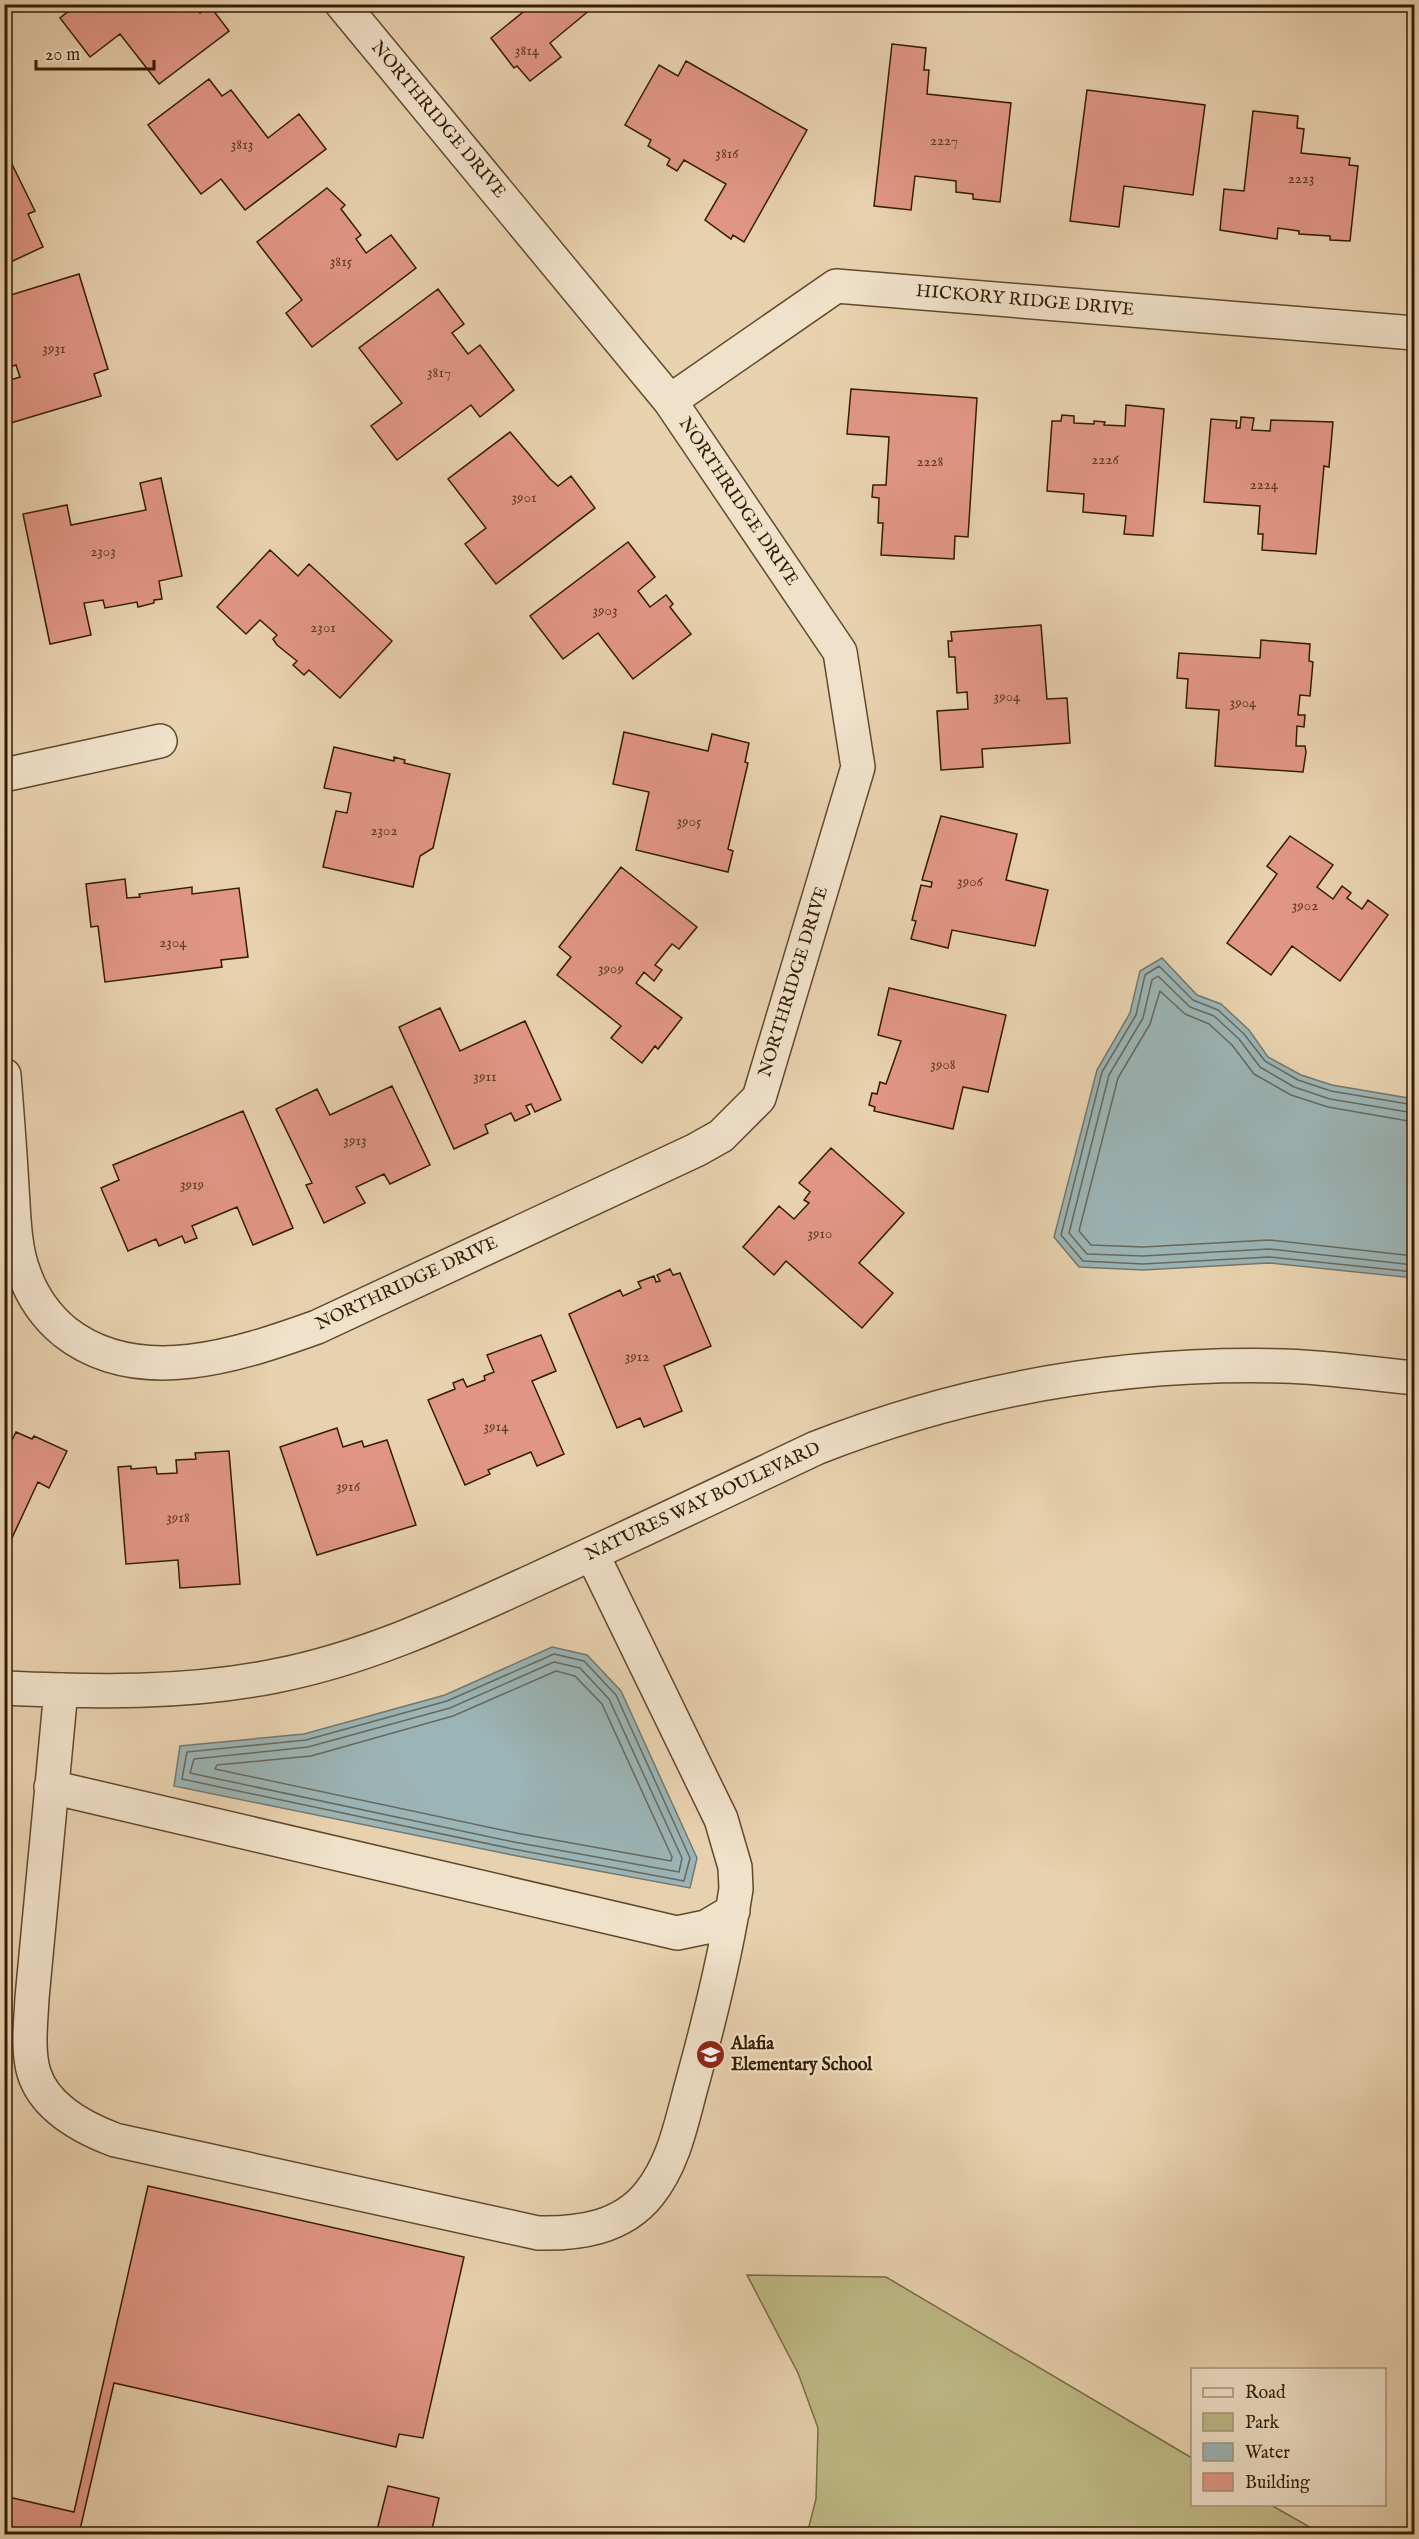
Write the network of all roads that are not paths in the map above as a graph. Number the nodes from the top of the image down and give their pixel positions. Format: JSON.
{"nodes":[{"id":1,"x":342,"y":4,"type":"edge"},
{"id":2,"x":1414,"y":333,"type":"edge"},
{"id":3,"x":670,"y":401,"type":"junction"},
{"id":4,"x":160,"y":741,"type":"dead end"},
{"id":5,"x":4,"y":775,"type":"edge"},
{"id":6,"x":4,"y":1075,"type":"edge"},
{"id":7,"x":1414,"y":1378,"type":"edge"},
{"id":8,"x":592,"y":1554,"type":"junction"},
{"id":9,"x":4,"y":1688,"type":"edge"},
{"id":10,"x":61,"y":1690,"type":"junction"},
{"id":11,"x":51,"y":1787,"type":"junction"},
{"id":12,"x":733,"y":1911,"type":"junction"}],
"edges":[{"from":1,"to":3,"type":"street","name":"NORTHRIDGE DRIVE"},
{"from":2,"to":3,"type":"street","name":"HICKORY RIDGE DRIVE"},
{"from":3,"to":6,"type":"street","name":"NORTHRIDGE DRIVE"},
{"from":4,"to":5,"type":"street"},
{"from":7,"to":8,"type":"street","name":"NATURES WAY BOULEVARD"},
{"from":8,"to":10,"type":"street","name":"NATURES WAY BOULEVARD"},
{"from":8,"to":12,"type":"street"},
{"from":9,"to":10,"type":"street","name":"NATURES WAY BOULEVARD"},
{"from":10,"to":11,"type":"street"},
{"from":11,"to":12,"type":"street"},
{"from":11,"to":12,"type":"street"}]}
